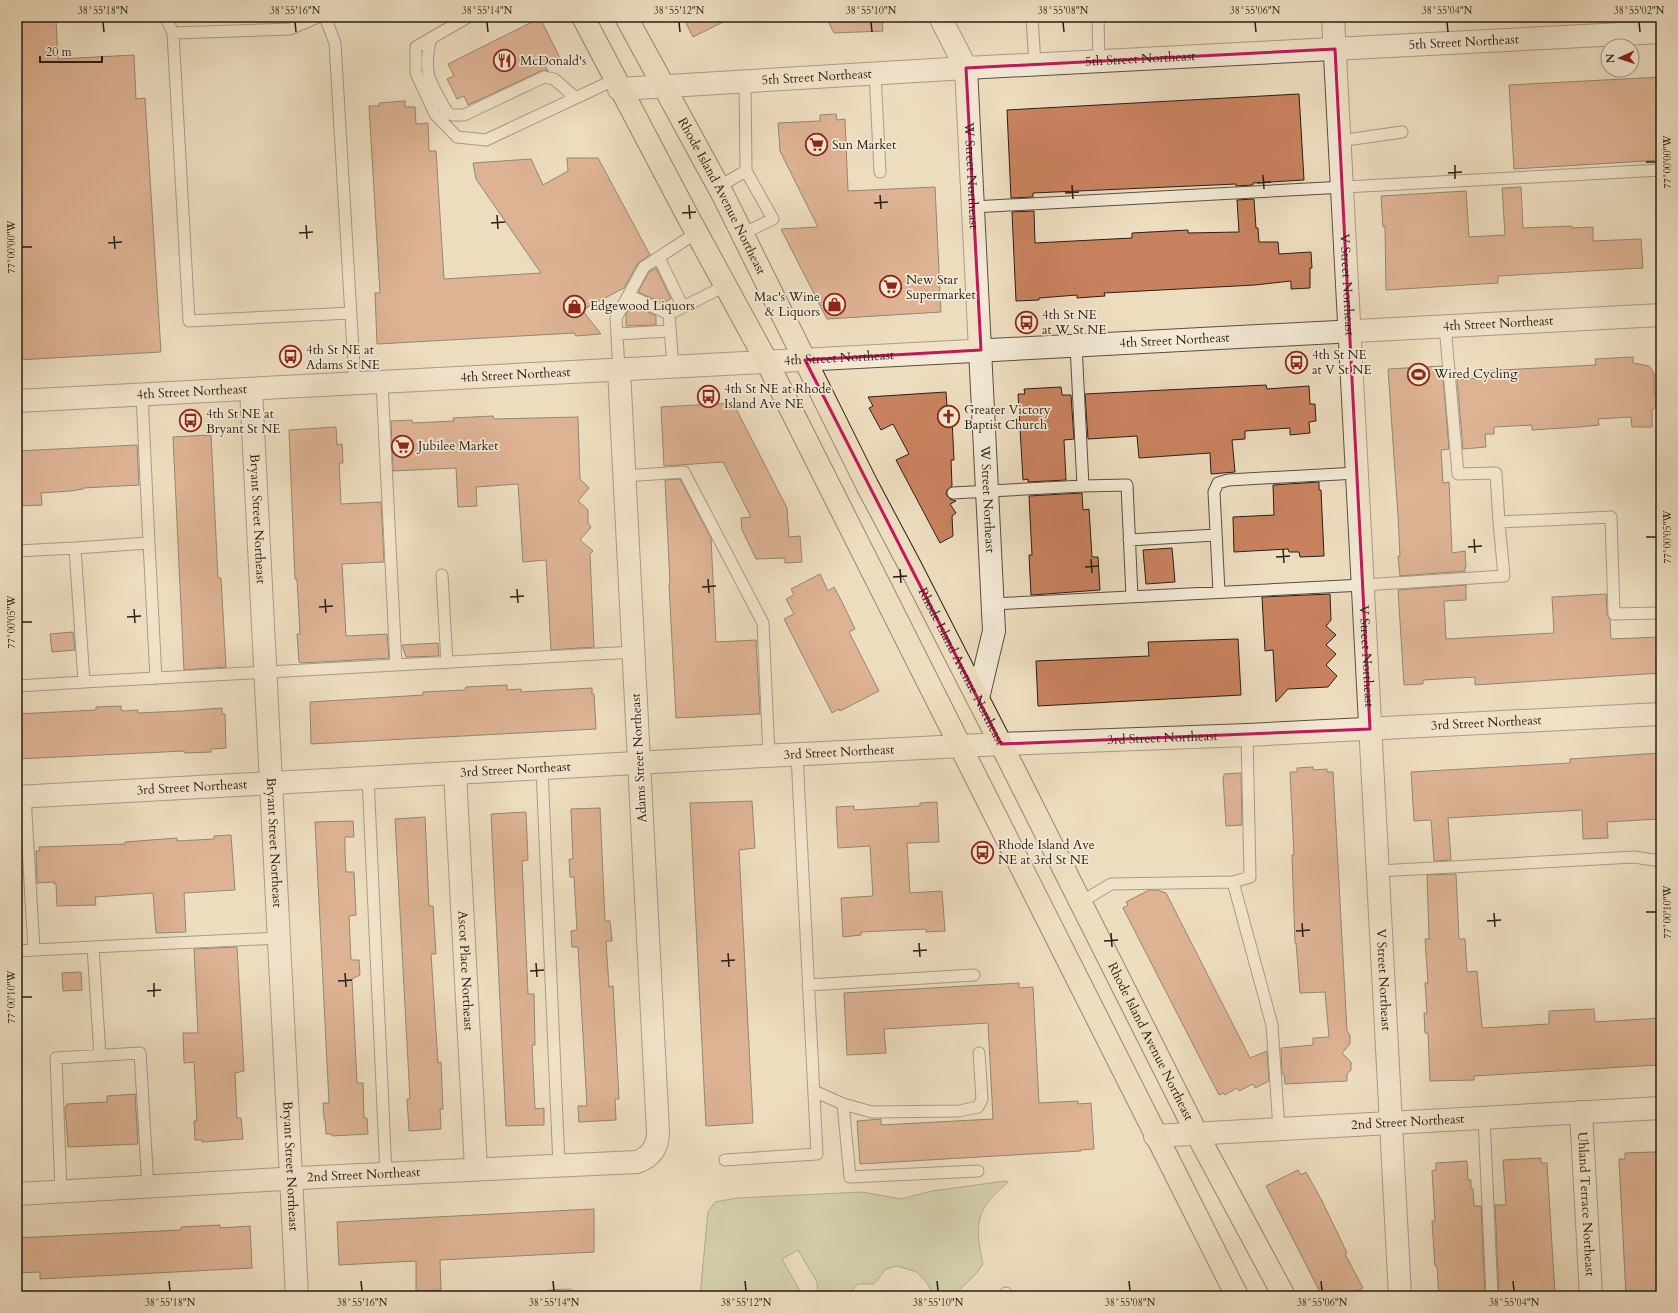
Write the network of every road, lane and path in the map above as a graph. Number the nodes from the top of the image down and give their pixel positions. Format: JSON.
{"nodes":[{"id":1,"x":166,"y":17,"type":"edge"},
{"id":2,"x":318,"y":17,"type":"edge"},
{"id":3,"x":325,"y":17,"type":"edge"},
{"id":4,"x":468,"y":17,"type":"edge"},
{"id":5,"x":583,"y":17,"type":"edge"},
{"id":6,"x":626,"y":17,"type":"edge"},
{"id":7,"x":940,"y":17,"type":"edge"},
{"id":8,"x":1032,"y":17,"type":"edge"},
{"id":9,"x":1098,"y":17,"type":"edge"},
{"id":10,"x":1333,"y":17,"type":"edge"},
{"id":11,"x":1661,"y":32,"type":"edge"},
{"id":12,"x":173,"y":33,"type":"junction"},
{"id":13,"x":432,"y":38,"type":"junction"},
{"id":14,"x":1335,"y":50,"type":"junction"},
{"id":15,"x":1099,"y":61,"type":"junction"},
{"id":16,"x":1035,"y":64,"type":"junction"},
{"id":17,"x":966,"y":68,"type":"junction"},
{"id":18,"x":875,"y":74,"type":"junction"},
{"id":19,"x":745,"y":81,"type":"junction"},
{"id":20,"x":617,"y":84,"type":"junction"},
{"id":21,"x":662,"y":86,"type":"junction"},
{"id":22,"x":576,"y":98,"type":"junction"},
{"id":23,"x":1402,"y":132,"type":"dead end"},
{"id":24,"x":1339,"y":140,"type":"junction"},
{"id":25,"x":1661,"y":170,"type":"edge"},
{"id":26,"x":746,"y":171,"type":"junction"},
{"id":27,"x":880,"y":172,"type":"dead end"},
{"id":28,"x":718,"y":187,"type":"junction"},
{"id":29,"x":1342,"y":187,"type":"junction"},
{"id":30,"x":973,"y":207,"type":"junction"},
{"id":31,"x":696,"y":233,"type":"junction"},
{"id":32,"x":742,"y":234,"type":"junction"},
{"id":33,"x":659,"y":258,"type":"junction"},
{"id":34,"x":725,"y":286,"type":"junction"},
{"id":35,"x":630,"y":296,"type":"junction"},
{"id":36,"x":683,"y":307,"type":"junction"},
{"id":37,"x":350,"y":313,"type":"junction"},
{"id":38,"x":669,"y":314,"type":"junction"},
{"id":39,"x":1661,"y":315,"type":"edge"},
{"id":40,"x":1446,"y":326,"type":"junction"},
{"id":41,"x":669,"y":331,"type":"junction"},
{"id":42,"x":1349,"y":331,"type":"junction"},
{"id":43,"x":617,"y":334,"type":"junction"},
{"id":44,"x":1076,"y":346,"type":"junction"},
{"id":45,"x":981,"y":350,"type":"junction"},
{"id":46,"x":805,"y":360,"type":"junction"},
{"id":47,"x":767,"y":362,"type":"junction"},
{"id":48,"x":673,"y":367,"type":"junction"},
{"id":49,"x":619,"y":370,"type":"junction"},
{"id":50,"x":382,"y":382,"type":"junction"},
{"id":51,"x":355,"y":384,"type":"junction"},
{"id":52,"x":251,"y":389,"type":"junction"},
{"id":53,"x":142,"y":395,"type":"junction"},
{"id":54,"x":17,"y":401,"type":"edge"},
{"id":55,"x":1357,"y":473,"type":"junction"},
{"id":56,"x":624,"y":476,"type":"junction"},
{"id":57,"x":1083,"y":486,"type":"junction"},
{"id":58,"x":987,"y":492,"type":"junction"},
{"id":59,"x":953,"y":493,"type":"dead end"},
{"id":60,"x":1499,"y":522,"type":"junction"},
{"id":61,"x":1216,"y":535,"type":"junction"},
{"id":62,"x":1129,"y":540,"type":"junction"},
{"id":63,"x":149,"y":543,"type":"junction"},
{"id":64,"x":75,"y":548,"type":"junction"},
{"id":65,"x":17,"y":551,"type":"edge"},
{"id":66,"x":442,"y":575,"type":"dead end"},
{"id":67,"x":1363,"y":585,"type":"junction"},
{"id":68,"x":1219,"y":592,"type":"junction"},
{"id":69,"x":1132,"y":597,"type":"junction"},
{"id":70,"x":992,"y":604,"type":"junction"},
{"id":71,"x":1661,"y":613,"type":"edge"},
{"id":72,"x":634,"y":652,"type":"junction"},
{"id":73,"x":447,"y":662,"type":"junction"},
{"id":74,"x":396,"y":666,"type":"junction"},
{"id":75,"x":265,"y":673,"type":"junction"},
{"id":76,"x":156,"y":679,"type":"junction"},
{"id":77,"x":84,"y":682,"type":"junction"},
{"id":78,"x":17,"y":686,"type":"edge"},
{"id":79,"x":978,"y":698,"type":"junction"},
{"id":80,"x":1661,"y":714,"type":"edge"},
{"id":81,"x":1370,"y":729,"type":"junction"},
{"id":82,"x":1248,"y":735,"type":"junction"},
{"id":83,"x":1002,"y":744,"type":"junction"},
{"id":84,"x":961,"y":746,"type":"junction"},
{"id":85,"x":797,"y":755,"type":"junction"},
{"id":86,"x":770,"y":756,"type":"junction"},
{"id":87,"x":640,"y":763,"type":"junction"},
{"id":88,"x":542,"y":768,"type":"junction"},
{"id":89,"x":455,"y":772,"type":"junction"},
{"id":90,"x":368,"y":777,"type":"junction"},
{"id":91,"x":270,"y":782,"type":"junction"},
{"id":92,"x":21,"y":797,"type":"edge"},
{"id":93,"x":1661,"y":861,"type":"edge"},
{"id":94,"x":1378,"y":871,"type":"junction"},
{"id":95,"x":1233,"y":882,"type":"junction"},
{"id":96,"x":1081,"y":902,"type":"junction"},
{"id":97,"x":279,"y":938,"type":"junction"},
{"id":98,"x":93,"y":947,"type":"junction"},
{"id":99,"x":34,"y":950,"type":"junction"},
{"id":100,"x":17,"y":951,"type":"edge"},
{"id":101,"x":974,"y":975,"type":"dead end"},
{"id":102,"x":808,"y":985,"type":"junction"},
{"id":103,"x":979,"y":1053,"type":"dead end"},
{"id":104,"x":100,"y":1055,"type":"junction"},
{"id":105,"x":814,"y":1092,"type":"junction"},
{"id":106,"x":843,"y":1104,"type":"junction"},
{"id":107,"x":1661,"y":1108,"type":"edge"},
{"id":108,"x":1581,"y":1112,"type":"junction"},
{"id":109,"x":1484,"y":1117,"type":"junction"},
{"id":110,"x":1391,"y":1123,"type":"junction"},
{"id":111,"x":1279,"y":1130,"type":"junction"},
{"id":112,"x":1198,"y":1134,"type":"junction"},
{"id":113,"x":1155,"y":1136,"type":"junction"},
{"id":114,"x":656,"y":1146,"type":"joint"},
{"id":115,"x":725,"y":1160,"type":"dead end"},
{"id":116,"x":559,"y":1166,"type":"junction"},
{"id":117,"x":476,"y":1169,"type":"junction"},
{"id":118,"x":978,"y":1171,"type":"dead end"},
{"id":119,"x":386,"y":1174,"type":"junction"},
{"id":120,"x":291,"y":1179,"type":"junction"},
{"id":121,"x":148,"y":1187,"type":"junction"},
{"id":122,"x":61,"y":1191,"type":"junction"},
{"id":123,"x":17,"y":1194,"type":"edge"},
{"id":124,"x":569,"y":1295,"type":"edge"},
{"id":125,"x":297,"y":1296,"type":"edge"},
{"id":126,"x":550,"y":1296,"type":"edge"},
{"id":127,"x":1236,"y":1296,"type":"edge"},
{"id":128,"x":1284,"y":1296,"type":"edge"},
{"id":129,"x":1400,"y":1296,"type":"edge"},
{"id":130,"x":1492,"y":1296,"type":"edge"},
{"id":131,"x":1590,"y":1296,"type":"edge"}],
"edges":[{"from":1,"to":12,"type":"lane"},
{"from":2,"to":12,"type":"lane"},
{"from":3,"to":37,"type":"lane"},
{"from":4,"to":13,"type":"lane"},
{"from":5,"to":20,"type":"main road"},
{"from":6,"to":21,"type":"main road","name":"Rhode Island Avenue Northeast"},
{"from":7,"to":17,"type":"street","name":"W Street Northeast"},
{"from":8,"to":16,"type":"lane"},
{"from":9,"to":15,"type":"lane"},
{"from":10,"to":14,"type":"street","name":"V Street Northeast"},
{"from":11,"to":14,"type":"street","name":"5th Street Northeast"},
{"from":12,"to":37,"type":"lane"},
{"from":13,"to":22,"type":"lane"},
{"from":13,"to":22,"type":"lane"},
{"from":14,"to":15,"type":"street","name":"5th Street Northeast"},
{"from":14,"to":24,"type":"street","name":"V Street Northeast"},
{"from":15,"to":16,"type":"street","name":"5th Street Northeast"},
{"from":16,"to":17,"type":"street","name":"5th Street Northeast"},
{"from":17,"to":18,"type":"street","name":"5th Street Northeast"},
{"from":17,"to":30,"type":"street","name":"W Street Northeast"},
{"from":18,"to":19,"type":"street","name":"5th Street Northeast"},
{"from":18,"to":27,"type":"lane"},
{"from":19,"to":21,"type":"street","name":"5th Street Northeast"},
{"from":19,"to":26,"type":"lane"},
{"from":20,"to":21,"type":"street","name":"5th Street Northeast"},
{"from":20,"to":22,"type":"lane"},
{"from":20,"to":31,"type":"main road"},
{"from":21,"to":28,"type":"main road","name":"Rhode Island Avenue Northeast"},
{"from":23,"to":24,"type":"lane"},
{"from":24,"to":29,"type":"street","name":"V Street Northeast"},
{"from":25,"to":29,"type":"lane"},
{"from":26,"to":28,"type":"lane"},
{"from":26,"to":32,"type":"lane"},
{"from":28,"to":32,"type":"main road","name":"Rhode Island Avenue Northeast"},
{"from":29,"to":30,"type":"lane"},
{"from":29,"to":42,"type":"street","name":"V Street Northeast"},
{"from":30,"to":45,"type":"street","name":"W Street Northeast"},
{"from":31,"to":33,"type":"lane"},
{"from":31,"to":34,"type":"main road"},
{"from":32,"to":46,"type":"main road","name":"Rhode Island Avenue Northeast"},
{"from":33,"to":35,"type":"lane"},
{"from":33,"to":36,"type":"lane"},
{"from":34,"to":36,"type":"lane"},
{"from":34,"to":47,"type":"main road"},
{"from":35,"to":38,"type":"lane"},
{"from":35,"to":43,"type":"lane"},
{"from":36,"to":38,"type":"lane"},
{"from":37,"to":51,"type":"lane"},
{"from":38,"to":41,"type":"lane"},
{"from":39,"to":40,"type":"street","name":"4th Street Northeast"},
{"from":40,"to":42,"type":"street","name":"4th Street Northeast"},
{"from":40,"to":60,"type":"lane"},
{"from":41,"to":43,"type":"lane"},
{"from":41,"to":48,"type":"lane"},
{"from":42,"to":44,"type":"street","name":"4th Street Northeast"},
{"from":42,"to":55,"type":"street","name":"V Street Northeast"},
{"from":43,"to":49,"type":"lane"},
{"from":44,"to":45,"type":"street","name":"4th Street Northeast"},
{"from":44,"to":57,"type":"lane"},
{"from":45,"to":46,"type":"street","name":"4th Street Northeast"},
{"from":45,"to":58,"type":"street","name":"W Street Northeast"},
{"from":46,"to":47,"type":"street","name":"4th Street Northeast"},
{"from":46,"to":79,"type":"main road","name":"Rhode Island Avenue Northeast"},
{"from":47,"to":48,"type":"street","name":"4th Street Northeast"},
{"from":47,"to":84,"type":"main road"},
{"from":48,"to":49,"type":"street","name":"4th Street Northeast"},
{"from":49,"to":50,"type":"street","name":"4th Street Northeast"},
{"from":49,"to":56,"type":"street","name":"Adams Street Northeast"},
{"from":50,"to":51,"type":"street","name":"4th Street Northeast"},
{"from":50,"to":74,"type":"lane"},
{"from":51,"to":52,"type":"street","name":"4th Street Northeast"},
{"from":52,"to":53,"type":"street","name":"4th Street Northeast"},
{"from":52,"to":75,"type":"street","name":"Bryant Street Northeast"},
{"from":53,"to":54,"type":"street","name":"4th Street Northeast"},
{"from":53,"to":63,"type":"lane"},
{"from":55,"to":61,"type":"lane"},
{"from":55,"to":67,"type":"street","name":"V Street Northeast"},
{"from":56,"to":72,"type":"street","name":"Adams Street Northeast"},
{"from":56,"to":86,"type":"lane"},
{"from":57,"to":58,"type":"lane"},
{"from":57,"to":62,"type":"lane"},
{"from":58,"to":59,"type":"lane"},
{"from":58,"to":70,"type":"street","name":"W Street Northeast"},
{"from":60,"to":67,"type":"lane"},
{"from":60,"to":71,"type":"lane"},
{"from":61,"to":62,"type":"lane"},
{"from":61,"to":68,"type":"lane"},
{"from":62,"to":69,"type":"lane"},
{"from":63,"to":64,"type":"lane"},
{"from":63,"to":76,"type":"lane"},
{"from":64,"to":65,"type":"lane"},
{"from":64,"to":77,"type":"lane"},
{"from":66,"to":73,"type":"lane"},
{"from":67,"to":68,"type":"lane"},
{"from":67,"to":81,"type":"street","name":"V Street Northeast"},
{"from":68,"to":69,"type":"lane"},
{"from":69,"to":70,"type":"lane"},
{"from":70,"to":79,"type":"street","name":"W Street Northeast"},
{"from":72,"to":73,"type":"lane"},
{"from":72,"to":87,"type":"street","name":"Adams Street Northeast"},
{"from":73,"to":74,"type":"lane"},
{"from":74,"to":75,"type":"lane"},
{"from":75,"to":76,"type":"lane"},
{"from":75,"to":91,"type":"street","name":"Bryant Street Northeast"},
{"from":76,"to":77,"type":"lane"},
{"from":77,"to":78,"type":"lane"},
{"from":79,"to":83,"type":"main road","name":"Rhode Island Avenue Northeast"},
{"from":80,"to":81,"type":"street","name":"3rd Street Northeast"},
{"from":81,"to":82,"type":"street","name":"3rd Street Northeast"},
{"from":81,"to":94,"type":"street","name":"V Street Northeast"},
{"from":82,"to":83,"type":"street","name":"3rd Street Northeast"},
{"from":82,"to":95,"type":"lane"},
{"from":83,"to":84,"type":"street","name":"3rd Street Northeast"},
{"from":83,"to":96,"type":"main road","name":"Rhode Island Avenue Northeast"},
{"from":84,"to":85,"type":"street","name":"3rd Street Northeast"},
{"from":84,"to":113,"type":"main road"},
{"from":85,"to":86,"type":"street","name":"3rd Street Northeast"},
{"from":85,"to":102,"type":"lane"},
{"from":86,"to":87,"type":"street","name":"3rd Street Northeast"},
{"from":87,"to":88,"type":"street","name":"3rd Street Northeast"},
{"from":87,"to":114,"type":"street","name":"Adams Street Northeast"},
{"from":88,"to":89,"type":"street","name":"3rd Street Northeast"},
{"from":88,"to":116,"type":"lane"},
{"from":89,"to":90,"type":"street","name":"3rd Street Northeast"},
{"from":89,"to":117,"type":"street","name":"Ascot Place Northeast"},
{"from":90,"to":91,"type":"street","name":"3rd Street Northeast"},
{"from":90,"to":119,"type":"lane"},
{"from":91,"to":92,"type":"street","name":"3rd Street Northeast"},
{"from":91,"to":97,"type":"street","name":"Bryant Street Northeast"},
{"from":92,"to":99,"type":"lane"},
{"from":93,"to":94,"type":"lane"},
{"from":94,"to":110,"type":"street","name":"V Street Northeast"},
{"from":95,"to":96,"type":"lane"},
{"from":95,"to":111,"type":"lane"},
{"from":96,"to":112,"type":"main road","name":"Rhode Island Avenue Northeast"},
{"from":97,"to":98,"type":"lane"},
{"from":97,"to":120,"type":"street","name":"Bryant Street Northeast"},
{"from":98,"to":99,"type":"lane"},
{"from":98,"to":104,"type":"lane"},
{"from":99,"to":100,"type":"lane"},
{"from":101,"to":102,"type":"lane"},
{"from":102,"to":105,"type":"lane"},
{"from":103,"to":106,"type":"lane"},
{"from":104,"to":121,"type":"lane"},
{"from":104,"to":122,"type":"lane"},
{"from":105,"to":106,"type":"lane"},
{"from":105,"to":115,"type":"lane"},
{"from":106,"to":118,"type":"lane"},
{"from":107,"to":108,"type":"street","name":"2nd Street Northeast"},
{"from":108,"to":109,"type":"street","name":"2nd Street Northeast"},
{"from":108,"to":131,"type":"street","name":"Uhland Terrace Northeast"},
{"from":109,"to":110,"type":"street","name":"2nd Street Northeast"},
{"from":109,"to":130,"type":"lane"},
{"from":110,"to":111,"type":"street","name":"2nd Street Northeast"},
{"from":110,"to":129,"type":"street","name":"V Street Northeast"},
{"from":111,"to":112,"type":"street","name":"2nd Street Northeast"},
{"from":112,"to":113,"type":"street","name":"2nd Street Northeast"},
{"from":112,"to":128,"type":"main road","name":"Rhode Island Avenue Northeast"},
{"from":113,"to":127,"type":"main road"},
{"from":114,"to":116,"type":"street","name":"2nd Street Northeast"},
{"from":116,"to":117,"type":"street","name":"2nd Street Northeast"},
{"from":117,"to":119,"type":"street","name":"2nd Street Northeast"},
{"from":119,"to":120,"type":"street","name":"2nd Street Northeast"},
{"from":120,"to":121,"type":"street","name":"2nd Street Northeast"},
{"from":120,"to":125,"type":"street","name":"Bryant Street Northeast"},
{"from":121,"to":122,"type":"street","name":"2nd Street Northeast"},
{"from":122,"to":123,"type":"street","name":"2nd Street Northeast"},
{"from":124,"to":126,"type":"lane"}]}
